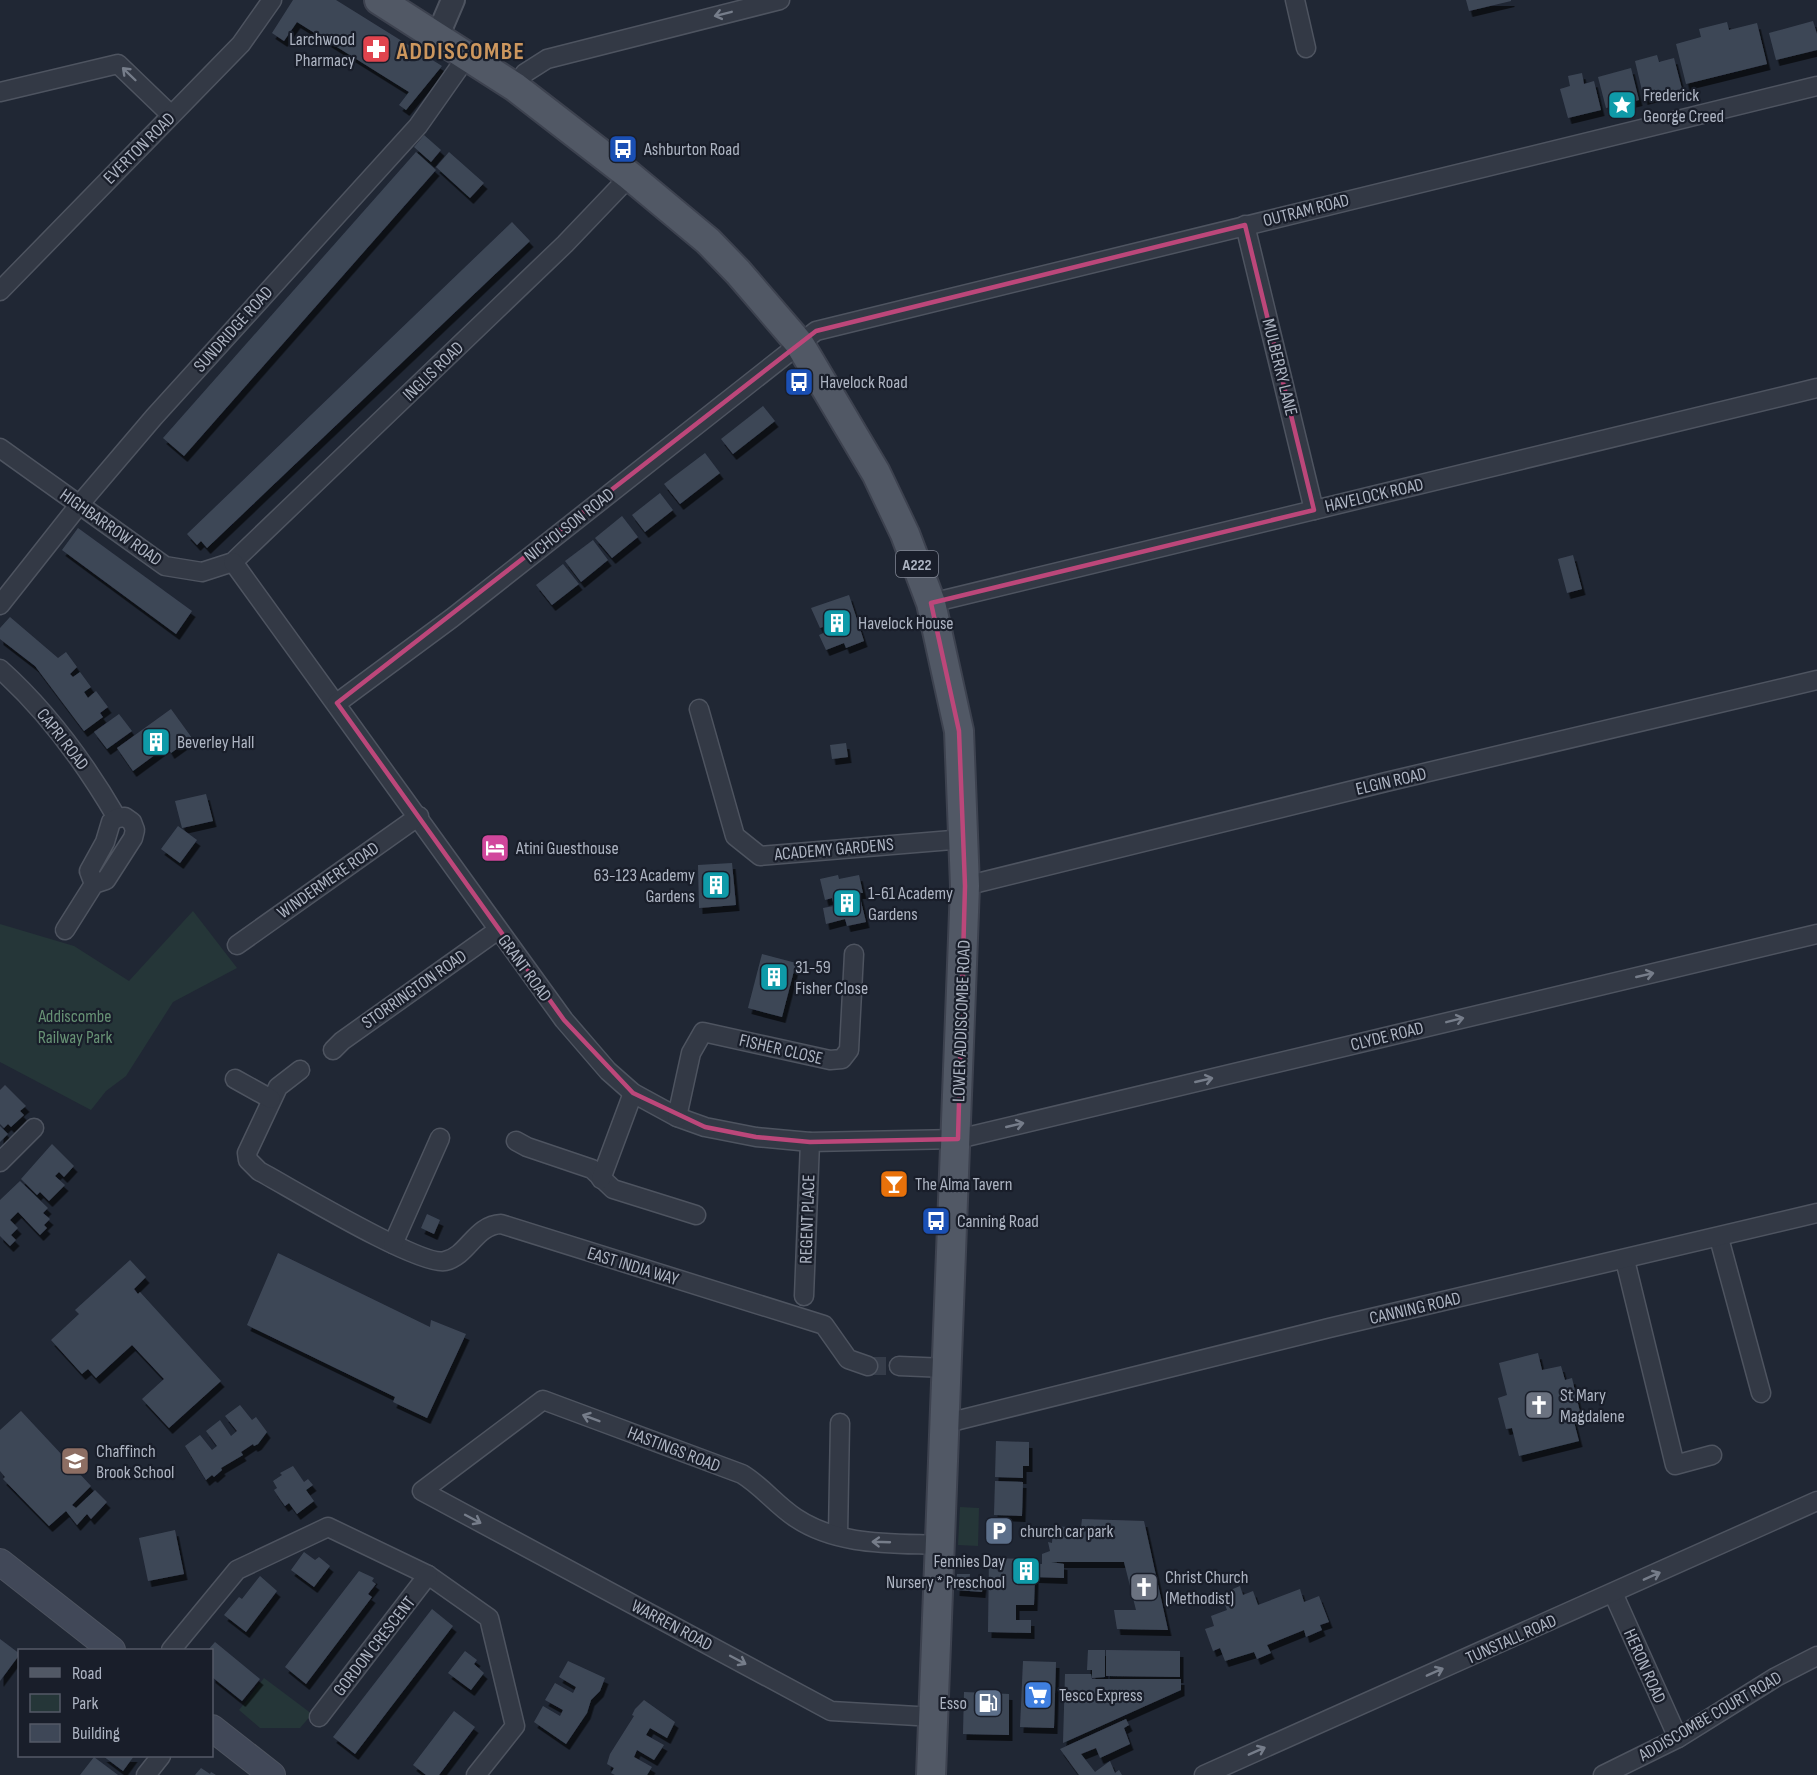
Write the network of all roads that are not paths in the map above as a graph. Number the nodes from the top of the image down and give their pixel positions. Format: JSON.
{"nodes":[{"id":1,"x":272,"y":0,"type":"edge"},
{"id":2,"x":379,"y":0,"type":"edge"},
{"id":3,"x":453,"y":0,"type":"edge"},
{"id":4,"x":780,"y":0,"type":"edge"},
{"id":5,"x":1294,"y":0,"type":"edge"},
{"id":6,"x":438,"y":35,"type":"junction"},
{"id":7,"x":1306,"y":48,"type":"dead end"},
{"id":8,"x":468,"y":55,"type":"junction"},
{"id":9,"x":1817,"y":86,"type":"edge"},
{"id":10,"x":515,"y":87,"type":"junction"},
{"id":11,"x":0,"y":92,"type":"edge"},
{"id":12,"x":171,"y":115,"type":"junction"},
{"id":13,"x":630,"y":176,"type":"junction"},
{"id":14,"x":1245,"y":225,"type":"junction"},
{"id":15,"x":0,"y":291,"type":"edge"},
{"id":16,"x":799,"y":343,"type":"junction"},
{"id":17,"x":1817,"y":388,"type":"edge"},
{"id":18,"x":0,"y":448,"type":"edge"},
{"id":19,"x":79,"y":505,"type":"junction"},
{"id":20,"x":1314,"y":510,"type":"junction"},
{"id":21,"x":233,"y":562,"type":"junction"},
{"id":22,"x":931,"y":603,"type":"junction"},
{"id":23,"x":0,"y":605,"type":"edge"},
{"id":24,"x":0,"y":669,"type":"edge"},
{"id":25,"x":1817,"y":680,"type":"edge"},
{"id":26,"x":337,"y":703,"type":"junction"},
{"id":27,"x":699,"y":709,"type":"dead end"},
{"id":28,"x":419,"y":816,"type":"junction"},
{"id":29,"x":117,"y":818,"type":"junction"},
{"id":30,"x":964,"y":839,"type":"junction"},
{"id":31,"x":105,"y":842,"type":"junction"},
{"id":32,"x":123,"y":854,"type":"junction"},
{"id":33,"x":94,"y":884,"type":"junction"},
{"id":34,"x":966,"y":886,"type":"junction"},
{"id":35,"x":65,"y":930,"type":"dead end"},
{"id":36,"x":498,"y":930,"type":"junction"},
{"id":37,"x":1817,"y":934,"type":"edge"},
{"id":38,"x":237,"y":945,"type":"dead end"},
{"id":39,"x":854,"y":954,"type":"dead end"},
{"id":40,"x":333,"y":1050,"type":"dead end"},
{"id":41,"x":300,"y":1070,"type":"dead end"},
{"id":42,"x":235,"y":1079,"type":"dead end"},
{"id":43,"x":633,"y":1093,"type":"junction"},
{"id":44,"x":271,"y":1099,"type":"junction"},
{"id":45,"x":677,"y":1117,"type":"junction"},
{"id":46,"x":34,"y":1128,"type":"dead end"},
{"id":47,"x":440,"y":1137,"type":"dead end"},
{"id":48,"x":958,"y":1138,"type":"junction"},
{"id":49,"x":516,"y":1141,"type":"dead end"},
{"id":50,"x":810,"y":1142,"type":"junction"},
{"id":51,"x":0,"y":1162,"type":"edge"},
{"id":52,"x":601,"y":1179,"type":"junction"},
{"id":53,"x":1817,"y":1214,"type":"edge"},
{"id":54,"x":696,"y":1215,"type":"dead end"},
{"id":55,"x":1719,"y":1238,"type":"junction"},
{"id":56,"x":393,"y":1244,"type":"junction"},
{"id":57,"x":1625,"y":1260,"type":"junction"},
{"id":58,"x":804,"y":1296,"type":"dead end"},
{"id":59,"x":868,"y":1366,"type":"tunnel mouth"},
{"id":60,"x":899,"y":1366,"type":"tunnel mouth"},
{"id":61,"x":946,"y":1368,"type":"junction"},
{"id":62,"x":1761,"y":1393,"type":"dead end"},
{"id":63,"x":840,"y":1423,"type":"dead end"},
{"id":64,"x":944,"y":1424,"type":"junction"},
{"id":65,"x":1712,"y":1455,"type":"dead end"},
{"id":66,"x":422,"y":1491,"type":"joint"},
{"id":67,"x":1817,"y":1501,"type":"edge"},
{"id":68,"x":838,"y":1535,"type":"junction"},
{"id":69,"x":940,"y":1545,"type":"junction"},
{"id":70,"x":0,"y":1562,"type":"edge"},
{"id":71,"x":428,"y":1575,"type":"junction"},
{"id":72,"x":1613,"y":1593,"type":"junction"},
{"id":73,"x":110,"y":1649,"type":"edge"},
{"id":74,"x":172,"y":1649,"type":"edge"},
{"id":75,"x":1817,"y":1656,"type":"edge"},
{"id":76,"x":319,"y":1717,"type":"dead end"},
{"id":77,"x":934,"y":1717,"type":"junction"},
{"id":78,"x":213,"y":1729,"type":"edge"},
{"id":79,"x":1678,"y":1738,"type":"junction"},
{"id":80,"x":160,"y":1757,"type":"edge"},
{"id":81,"x":146,"y":1775,"type":"edge"},
{"id":82,"x":273,"y":1775,"type":"edge"},
{"id":83,"x":476,"y":1775,"type":"edge"},
{"id":84,"x":931,"y":1775,"type":"edge"},
{"id":85,"x":1204,"y":1775,"type":"edge"},
{"id":86,"x":1603,"y":1775,"type":"edge"}],
"edges":[{"from":1,"to":12,"type":"street","name":"EVERTON ROAD"},
{"from":2,"to":6,"type":"main road","name":"LOWER ADDISCOMBE ROAD","number":"A222"},
{"from":3,"to":6,"type":"street"},
{"from":4,"to":10,"type":"street","one_way":true},
{"from":5,"to":7,"type":"street"},
{"from":6,"to":8,"type":"main road","name":"LOWER ADDISCOMBE ROAD","number":"A222"},
{"from":8,"to":10,"type":"main road","name":"LOWER ADDISCOMBE ROAD","number":"A222"},
{"from":8,"to":19,"type":"street","name":"SUNDRIDGE ROAD"},
{"from":9,"to":14,"type":"street","name":"OUTRAM ROAD"},
{"from":10,"to":13,"type":"main road","name":"LOWER ADDISCOMBE ROAD","number":"A222"},
{"from":12,"to":11,"type":"street","one_way":true},
{"from":12,"to":15,"type":"street","name":"EVERTON ROAD"},
{"from":13,"to":16,"type":"main road","name":"LOWER ADDISCOMBE ROAD","number":"A222"},
{"from":13,"to":21,"type":"street","name":"INGLIS ROAD"},
{"from":14,"to":16,"type":"street","name":"OUTRAM ROAD"},
{"from":14,"to":20,"type":"street","name":"MULBERRY LANE"},
{"from":16,"to":22,"type":"main road","name":"LOWER ADDISCOMBE ROAD","number":"A222"},
{"from":16,"to":26,"type":"street","name":"NICHOLSON ROAD"},
{"from":17,"to":20,"type":"street","name":"HAVELOCK ROAD"},
{"from":18,"to":19,"type":"street","name":"HIGHBARROW ROAD"},
{"from":19,"to":21,"type":"street","name":"HIGHBARROW ROAD"},
{"from":19,"to":23,"type":"street","name":"SUNDRIDGE ROAD"},
{"from":20,"to":22,"type":"street","name":"HAVELOCK ROAD"},
{"from":21,"to":26,"type":"street","name":"GRANT ROAD"},
{"from":22,"to":30,"type":"main road","name":"LOWER ADDISCOMBE ROAD","number":"A222"},
{"from":24,"to":29,"type":"street","name":"CAPRI ROAD"},
{"from":25,"to":34,"type":"street","name":"ELGIN ROAD"},
{"from":26,"to":28,"type":"street","name":"GRANT ROAD"},
{"from":27,"to":30,"type":"street","name":"ACADEMY GARDENS"},
{"from":28,"to":36,"type":"street","name":"GRANT ROAD"},
{"from":28,"to":38,"type":"street","name":"WINDERMERE ROAD"},
{"from":29,"to":31,"type":"street","name":"CAPRI ROAD"},
{"from":29,"to":32,"type":"street","name":"CAPRI ROAD"},
{"from":30,"to":34,"type":"main road","name":"LOWER ADDISCOMBE ROAD","number":"A222"},
{"from":31,"to":32,"type":"street"},
{"from":31,"to":33,"type":"street","name":"CAPRI ROAD"},
{"from":32,"to":33,"type":"street","name":"CAPRI ROAD"},
{"from":33,"to":35,"type":"street","name":"CAPRI ROAD"},
{"from":34,"to":48,"type":"main road","name":"LOWER ADDISCOMBE ROAD","number":"A222"},
{"from":36,"to":40,"type":"street","name":"STORRINGTON ROAD"},
{"from":36,"to":43,"type":"street","name":"GRANT ROAD"},
{"from":48,"to":37,"type":"street","name":"CLYDE ROAD","one_way":true},
{"from":39,"to":45,"type":"street","name":"FISHER CLOSE"},
{"from":41,"to":44,"type":"street","name":"EAST INDIA WAY"},
{"from":42,"to":44,"type":"street"},
{"from":43,"to":45,"type":"street","name":"GRANT ROAD"},
{"from":43,"to":52,"type":"street"},
{"from":44,"to":56,"type":"street","name":"EAST INDIA WAY"},
{"from":45,"to":50,"type":"street","name":"GRANT ROAD"},
{"from":46,"to":51,"type":"street"},
{"from":47,"to":56,"type":"street"},
{"from":48,"to":50,"type":"street","name":"GRANT ROAD"},
{"from":48,"to":61,"type":"main road","name":"LOWER ADDISCOMBE ROAD","number":"A222"},
{"from":49,"to":52,"type":"street"},
{"from":50,"to":58,"type":"street","name":"REGENT PLACE"},
{"from":52,"to":54,"type":"street"},
{"from":53,"to":55,"type":"street","name":"CANNING ROAD"},
{"from":55,"to":57,"type":"street","name":"CANNING ROAD"},
{"from":55,"to":62,"type":"street"},
{"from":56,"to":59,"type":"street","name":"EAST INDIA WAY"},
{"from":57,"to":64,"type":"street","name":"CANNING ROAD"},
{"from":57,"to":65,"type":"street"},
{"from":60,"to":61,"type":"street"},
{"from":61,"to":64,"type":"main road","name":"LOWER ADDISCOMBE ROAD","number":"A222"},
{"from":63,"to":68,"type":"street"},
{"from":64,"to":69,"type":"main road","name":"LOWER ADDISCOMBE ROAD","number":"A222"},
{"from":68,"to":66,"type":"street","name":"HASTINGS ROAD","one_way":true},
{"from":66,"to":77,"type":"street","name":"WARREN ROAD","one_way":true},
{"from":72,"to":67,"type":"street","name":"TUNSTALL ROAD","one_way":true},
{"from":69,"to":68,"type":"street","name":"HASTINGS ROAD","one_way":true},
{"from":69,"to":77,"type":"main road","name":"LOWER ADDISCOMBE ROAD","number":"A222"},
{"from":70,"to":73,"type":"main road"},
{"from":71,"to":74,"type":"street","name":"GORDON CRESCENT"},
{"from":71,"to":76,"type":"street","name":"GORDON CRESCENT"},
{"from":71,"to":83,"type":"street","name":"GORDON CRESCENT"},
{"from":72,"to":79,"type":"street","name":"HERON ROAD"},
{"from":85,"to":72,"type":"street","name":"TUNSTALL ROAD","one_way":true},
{"from":75,"to":79,"type":"street","name":"ADDISCOMBE COURT ROAD"},
{"from":77,"to":84,"type":"main road","name":"LOWER ADDISCOMBE ROAD","number":"A222"},
{"from":78,"to":82,"type":"main road"},
{"from":79,"to":86,"type":"street","name":"ADDISCOMBE COURT ROAD"},
{"from":80,"to":81,"type":"street"}]}
